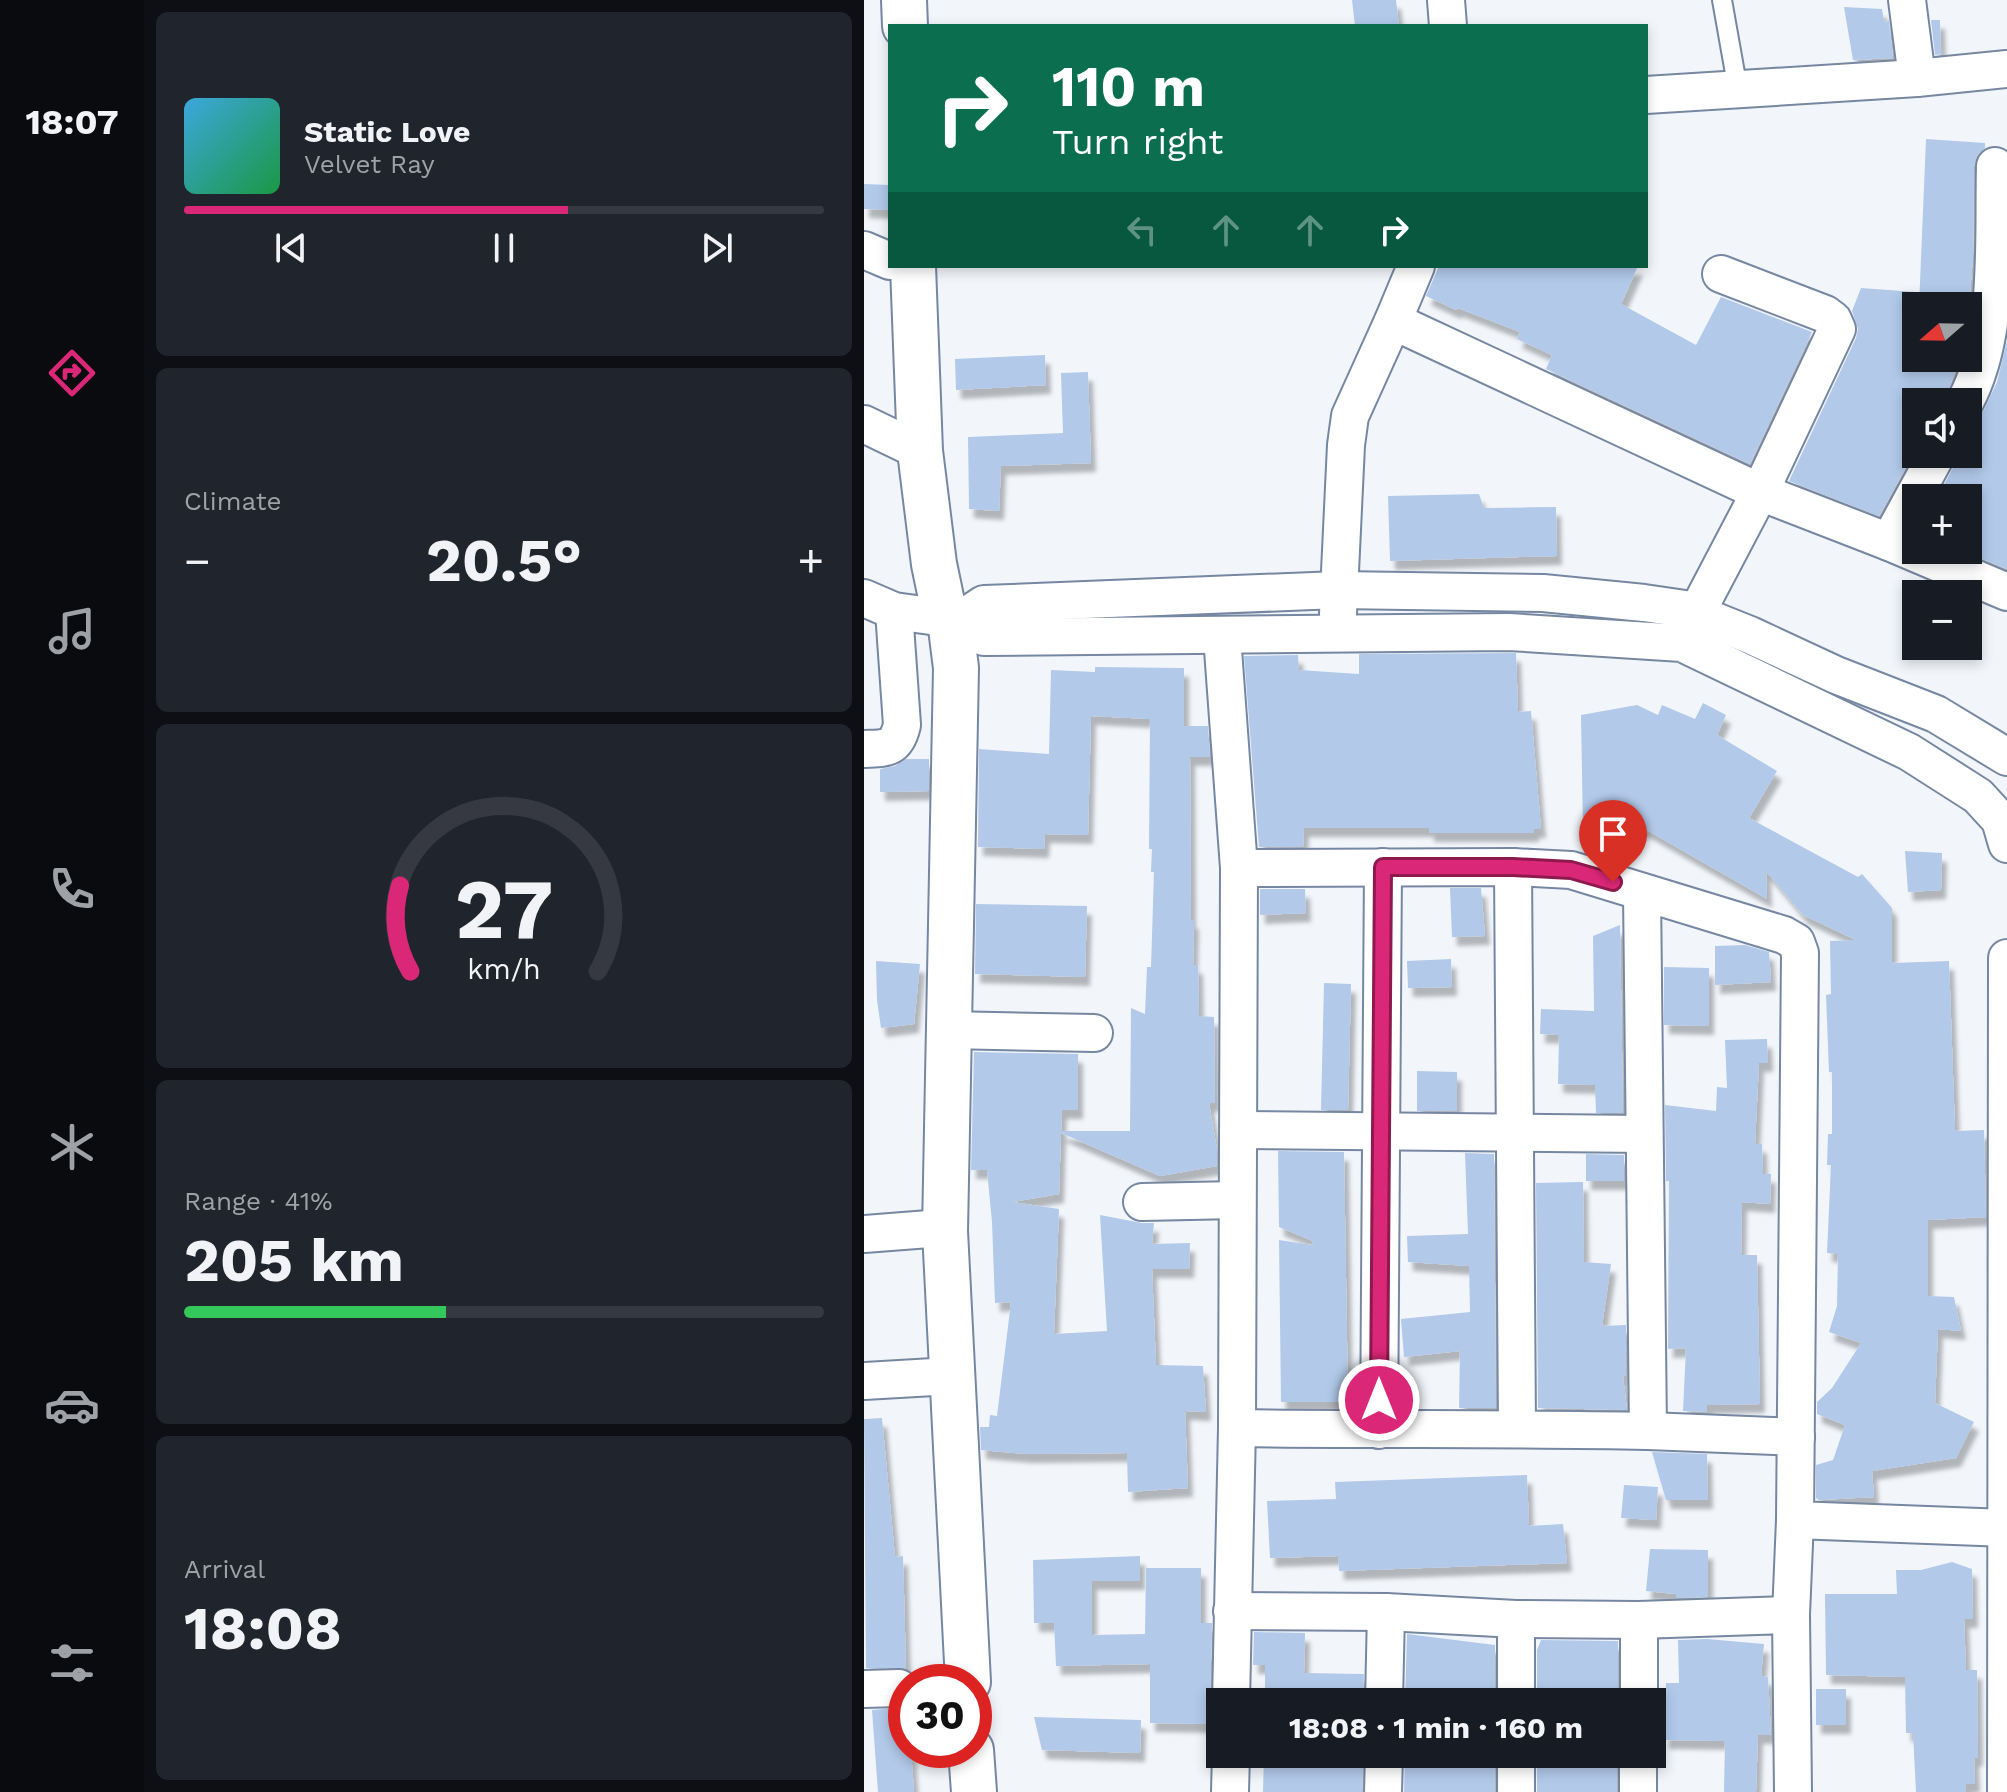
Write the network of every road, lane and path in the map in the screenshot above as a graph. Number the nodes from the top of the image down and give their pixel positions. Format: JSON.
{"nodes":[{"id":1,"x":904,"y":0,"type":"edge"},
{"id":2,"x":1446,"y":0,"type":"edge"},
{"id":3,"x":1722,"y":0,"type":"edge"},
{"id":4,"x":1907,"y":0,"type":"edge"},
{"id":5,"x":905,"y":24,"type":"edge"},
{"id":6,"x":1448,"y":24,"type":"edge"},
{"id":7,"x":2007,"y":69,"type":"edge"},
{"id":8,"x":1917,"y":78,"type":"junction"},
{"id":9,"x":1738,"y":90,"type":"junction"},
{"id":10,"x":1648,"y":95,"type":"edge"},
{"id":11,"x":1995,"y":166,"type":"dead end"},
{"id":12,"x":864,"y":250,"type":"edge"},
{"id":13,"x":888,"y":259,"type":"edge"},
{"id":14,"x":905,"y":268,"type":"edge"},
{"id":15,"x":1415,"y":268,"type":"edge"},
{"id":16,"x":1721,"y":274,"type":"dead end"},
{"id":17,"x":1393,"y":321,"type":"junction"},
{"id":18,"x":1972,"y":388,"type":"edge"},
{"id":19,"x":864,"y":424,"type":"edge"},
{"id":20,"x":920,"y":451,"type":"junction"},
{"id":21,"x":1929,"y":468,"type":"edge"},
{"id":22,"x":1760,"y":492,"type":"junction"},
{"id":23,"x":1889,"y":542,"type":"junction"},
{"id":24,"x":1338,"y":590,"type":"junction"},
{"id":25,"x":2007,"y":592,"type":"edge"},
{"id":26,"x":879,"y":604,"type":"edge"},
{"id":27,"x":955,"y":619,"type":"junction"},
{"id":28,"x":1689,"y":628,"type":"junction"},
{"id":29,"x":1338,"y":632,"type":"junction"},
{"id":30,"x":1222,"y":636,"type":"junction"},
{"id":31,"x":864,"y":749,"type":"edge"},
{"id":32,"x":2007,"y":757,"type":"edge"},
{"id":33,"x":2003,"y":820,"type":"edge"},
{"id":34,"x":1383,"y":867,"type":"junction"},
{"id":35,"x":1513,"y":867,"type":"junction"},
{"id":36,"x":1239,"y":868,"type":"junction"},
{"id":37,"x":1642,"y":892,"type":"junction"},
{"id":38,"x":2007,"y":958,"type":"edge"},
{"id":39,"x":948,"y":1030,"type":"junction"},
{"id":40,"x":1094,"y":1033,"type":"dead end"},
{"id":41,"x":1239,"y":1130,"type":"junction"},
{"id":42,"x":1381,"y":1131,"type":"junction"},
{"id":43,"x":1515,"y":1132,"type":"junction"},
{"id":44,"x":1644,"y":1134,"type":"junction"},
{"id":45,"x":1237,"y":1200,"type":"junction"},
{"id":46,"x":1142,"y":1202,"type":"dead end"},
{"id":47,"x":945,"y":1231,"type":"junction"},
{"id":48,"x":864,"y":1234,"type":"edge"},
{"id":49,"x":951,"y":1376,"type":"junction"},
{"id":50,"x":864,"y":1381,"type":"edge"},
{"id":51,"x":1237,"y":1428,"type":"junction"},
{"id":52,"x":1517,"y":1428,"type":"junction"},
{"id":53,"x":1379,"y":1430,"type":"junction"},
{"id":54,"x":1648,"y":1431,"type":"junction"},
{"id":55,"x":1796,"y":1437,"type":"junction"},
{"id":56,"x":1795,"y":1520,"type":"junction"},
{"id":57,"x":2006,"y":1528,"type":"edge"},
{"id":58,"x":1232,"y":1611,"type":"junction"},
{"id":59,"x":1386,"y":1612,"type":"junction"},
{"id":60,"x":1791,"y":1615,"type":"junction"},
{"id":61,"x":1516,"y":1619,"type":"junction"},
{"id":62,"x":1639,"y":1620,"type":"junction"},
{"id":63,"x":967,"y":1664,"type":"edge"},
{"id":64,"x":1231,"y":1688,"type":"edge"},
{"id":65,"x":1384,"y":1688,"type":"edge"},
{"id":66,"x":1516,"y":1688,"type":"edge"},
{"id":67,"x":1639,"y":1688,"type":"edge"},
{"id":68,"x":972,"y":1768,"type":"edge"},
{"id":69,"x":1231,"y":1768,"type":"edge"},
{"id":70,"x":1384,"y":1768,"type":"edge"},
{"id":71,"x":1516,"y":1768,"type":"edge"},
{"id":72,"x":1638,"y":1768,"type":"edge"},
{"id":73,"x":974,"y":1792,"type":"edge"},
{"id":74,"x":1230,"y":1792,"type":"edge"},
{"id":75,"x":1383,"y":1792,"type":"edge"},
{"id":76,"x":1516,"y":1792,"type":"edge"},
{"id":77,"x":1638,"y":1792,"type":"edge"},
{"id":78,"x":1793,"y":1792,"type":"edge"},
{"id":79,"x":2006,"y":1792,"type":"edge"}],
"edges":[{"from":1,"to":5,"type":"street"},
{"from":2,"to":6,"type":"street"},
{"from":3,"to":9,"type":"lane"},
{"from":4,"to":8,"type":"street"},
{"from":7,"to":8,"type":"street"},
{"from":8,"to":9,"type":"street"},
{"from":9,"to":10,"type":"street"},
{"from":11,"to":18,"type":"street"},
{"from":12,"to":13,"type":"street"},
{"from":14,"to":20,"type":"street"},
{"from":15,"to":17,"type":"street"},
{"from":16,"to":22,"type":"street"},
{"from":17,"to":22,"type":"street"},
{"from":17,"to":24,"type":"street"},
{"from":19,"to":20,"type":"street"},
{"from":20,"to":27,"type":"street"},
{"from":21,"to":23,"type":"street"},
{"from":22,"to":23,"type":"street"},
{"from":22,"to":28,"type":"street"},
{"from":23,"to":25,"type":"street"},
{"from":24,"to":27,"type":"street"},
{"from":24,"to":28,"type":"street"},
{"from":24,"to":29,"type":"street"},
{"from":26,"to":27,"type":"street"},
{"from":26,"to":31,"type":"street"},
{"from":27,"to":30,"type":"street"},
{"from":27,"to":39,"type":"street"},
{"from":28,"to":29,"type":"street"},
{"from":28,"to":32,"type":"street"},
{"from":28,"to":33,"type":"street"},
{"from":29,"to":30,"type":"street"},
{"from":30,"to":36,"type":"street"},
{"from":34,"to":35,"type":"street"},
{"from":34,"to":36,"type":"street"},
{"from":34,"to":42,"type":"street"},
{"from":35,"to":37,"type":"street"},
{"from":35,"to":43,"type":"street"},
{"from":36,"to":41,"type":"street"},
{"from":37,"to":44,"type":"street"},
{"from":37,"to":55,"type":"street"},
{"from":38,"to":57,"type":"street"},
{"from":39,"to":40,"type":"street"},
{"from":39,"to":47,"type":"street"},
{"from":41,"to":42,"type":"street"},
{"from":41,"to":45,"type":"street"},
{"from":42,"to":43,"type":"street"},
{"from":42,"to":53,"type":"street"},
{"from":43,"to":44,"type":"street"},
{"from":43,"to":52,"type":"street"},
{"from":44,"to":54,"type":"street"},
{"from":45,"to":46,"type":"street"},
{"from":45,"to":51,"type":"street"},
{"from":47,"to":48,"type":"street"},
{"from":47,"to":49,"type":"street"},
{"from":49,"to":50,"type":"street"},
{"from":49,"to":63,"type":"street"},
{"from":51,"to":53,"type":"street"},
{"from":51,"to":58,"type":"street"},
{"from":52,"to":53,"type":"street"},
{"from":52,"to":54,"type":"street"},
{"from":54,"to":55,"type":"street"},
{"from":55,"to":56,"type":"street"},
{"from":56,"to":57,"type":"street"},
{"from":56,"to":60,"type":"street"},
{"from":57,"to":79,"type":"street"},
{"from":58,"to":59,"type":"street"},
{"from":58,"to":64,"type":"street"},
{"from":59,"to":61,"type":"street"},
{"from":59,"to":65,"type":"street"},
{"from":60,"to":62,"type":"street"},
{"from":60,"to":78,"type":"street"},
{"from":61,"to":62,"type":"street"},
{"from":61,"to":66,"type":"street"},
{"from":62,"to":67,"type":"street"},
{"from":68,"to":73,"type":"street"},
{"from":69,"to":74,"type":"street"},
{"from":70,"to":75,"type":"street"},
{"from":71,"to":76,"type":"street"},
{"from":72,"to":77,"type":"street"}]}
